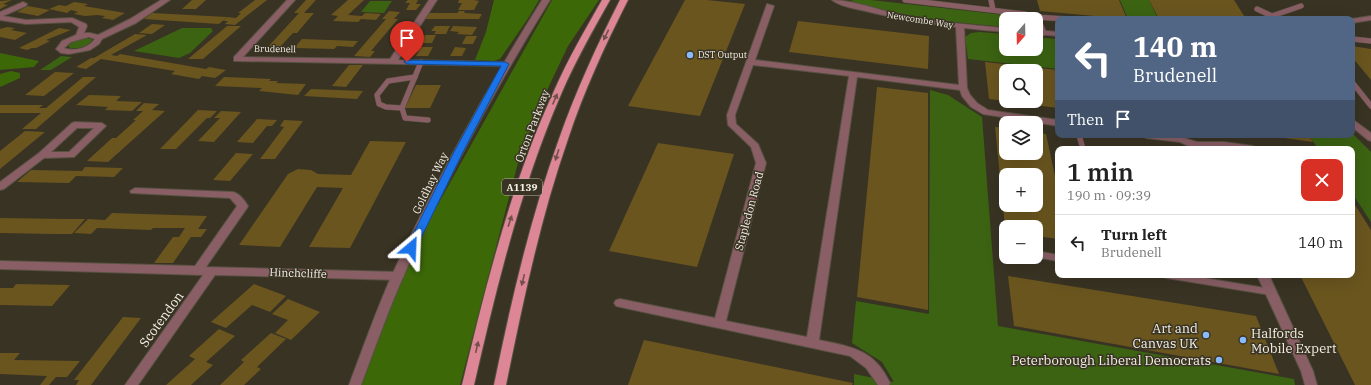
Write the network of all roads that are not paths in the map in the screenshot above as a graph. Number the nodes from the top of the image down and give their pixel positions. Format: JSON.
{"nodes":[{"id":1,"x":166,"y":0,"type":"edge"},
{"id":2,"x":291,"y":0,"type":"edge"},
{"id":3,"x":432,"y":0,"type":"edge"},
{"id":4,"x":546,"y":0,"type":"edge"},
{"id":5,"x":606,"y":0,"type":"edge"},
{"id":6,"x":624,"y":0,"type":"edge"},
{"id":7,"x":836,"y":0,"type":"edge"},
{"id":8,"x":905,"y":0,"type":"edge"},
{"id":9,"x":991,"y":0,"type":"edge"},
{"id":10,"x":23,"y":4,"type":"dead end"},
{"id":11,"x":770,"y":6,"type":"dead end"},
{"id":12,"x":1301,"y":6,"type":"dead end"},
{"id":13,"x":1257,"y":9,"type":"dead end"},
{"id":14,"x":993,"y":10,"type":"junction"},
{"id":15,"x":1005,"y":12,"type":"edge"},
{"id":16,"x":0,"y":15,"type":"edge"},
{"id":17,"x":1272,"y":16,"type":"joint"},
{"id":18,"x":0,"y":18,"type":"edge"},
{"id":19,"x":1043,"y":18,"type":"edge"},
{"id":20,"x":1055,"y":18,"type":"edge"},
{"id":21,"x":1371,"y":18,"type":"edge"},
{"id":22,"x":1355,"y":21,"type":"edge"},
{"id":23,"x":960,"y":27,"type":"junction"},
{"id":24,"x":999,"y":30,"type":"edge"},
{"id":25,"x":1043,"y":32,"type":"edge"},
{"id":26,"x":1055,"y":34,"type":"edge"},
{"id":27,"x":79,"y":36,"type":"junction"},
{"id":28,"x":99,"y":38,"type":"junction"},
{"id":29,"x":1355,"y":39,"type":"edge"},
{"id":30,"x":1371,"y":41,"type":"edge"},
{"id":31,"x":393,"y":61,"type":"junction"},
{"id":32,"x":421,"y":62,"type":"junction"},
{"id":33,"x":751,"y":62,"type":"junction"},
{"id":34,"x":505,"y":64,"type":"junction"},
{"id":35,"x":852,"y":74,"type":"junction"},
{"id":36,"x":415,"y":77,"type":"junction"},
{"id":37,"x":1355,"y":86,"type":"edge"},
{"id":38,"x":963,"y":88,"type":"junction"},
{"id":39,"x":1371,"y":106,"type":"edge"},
{"id":40,"x":402,"y":108,"type":"junction"},
{"id":41,"x":428,"y":120,"type":"dead end"},
{"id":42,"x":1055,"y":123,"type":"edge"},
{"id":43,"x":1355,"y":125,"type":"edge"},
{"id":44,"x":1169,"y":138,"type":"edge"},
{"id":45,"x":1371,"y":138,"type":"edge"},
{"id":46,"x":1197,"y":146,"type":"edge"},
{"id":47,"x":1212,"y":146,"type":"edge"},
{"id":48,"x":1231,"y":146,"type":"edge"},
{"id":49,"x":42,"y":155,"type":"junction"},
{"id":50,"x":0,"y":187,"type":"edge"},
{"id":51,"x":135,"y":191,"type":"dead end"},
{"id":52,"x":1043,"y":255,"type":"edge"},
{"id":53,"x":1055,"y":257,"type":"edge"},
{"id":54,"x":0,"y":264,"type":"edge"},
{"id":55,"x":198,"y":270,"type":"junction"},
{"id":56,"x":213,"y":270,"type":"junction"},
{"id":57,"x":398,"y":276,"type":"junction"},
{"id":58,"x":1185,"y":278,"type":"edge"},
{"id":59,"x":1264,"y":278,"type":"edge"},
{"id":60,"x":1271,"y":292,"type":"junction"},
{"id":61,"x":620,"y":303,"type":"dead end"},
{"id":62,"x":719,"y":324,"type":"junction"},
{"id":63,"x":812,"y":343,"type":"junction"},
{"id":64,"x":884,"y":383,"type":"dead end"},
{"id":65,"x":131,"y":385,"type":"edge"},
{"id":66,"x":355,"y":385,"type":"edge"},
{"id":67,"x":468,"y":385,"type":"edge"},
{"id":68,"x":500,"y":385,"type":"edge"},
{"id":69,"x":1311,"y":385,"type":"edge"}],
"edges":[{"from":1,"to":28,"type":"street"},
{"from":2,"to":31,"type":"street","name":"Brudenell"},
{"from":3,"to":31,"type":"street"},
{"from":4,"to":34,"type":"street","name":"Goldhay Way"},
{"from":67,"to":5,"type":"main road","name":"Orton Parkway","number":"A1139","one_way":true},
{"from":6,"to":68,"type":"main road","number":"A1139","one_way":true},
{"from":7,"to":23,"type":"street","name":"Newcombe Way"},
{"from":8,"to":14,"type":"lane"},
{"from":9,"to":14,"type":"lane"},
{"from":10,"to":16,"type":"street"},
{"from":11,"to":33,"type":"street","name":"Stapledon Road"},
{"from":12,"to":17,"type":"lane"},
{"from":13,"to":17,"type":"lane"},
{"from":14,"to":15,"type":"lane"},
{"from":18,"to":27,"type":"street"},
{"from":19,"to":20,"type":"lane"},
{"from":21,"to":22,"type":"street"},
{"from":23,"to":24,"type":"street","name":"Newcombe Way"},
{"from":23,"to":38,"type":"street"},
{"from":25,"to":26,"type":"street"},
{"from":27,"to":28,"type":"street"},
{"from":27,"to":28,"type":"street"},
{"from":29,"to":30,"type":"lane"},
{"from":31,"to":32,"type":"street","name":"Brudenell"},
{"from":32,"to":34,"type":"street","name":"Brudenell"},
{"from":32,"to":36,"type":"lane"},
{"from":33,"to":35,"type":"street"},
{"from":33,"to":62,"type":"street","name":"Stapledon Road"},
{"from":34,"to":57,"type":"street","name":"Goldhay Way"},
{"from":35,"to":38,"type":"street"},
{"from":35,"to":63,"type":"street"},
{"from":36,"to":40,"type":"lane"},
{"from":36,"to":40,"type":"lane"},
{"from":37,"to":39,"type":"lane"},
{"from":38,"to":42,"type":"street"},
{"from":40,"to":41,"type":"lane"},
{"from":43,"to":45,"type":"street"},
{"from":44,"to":46,"type":"street"},
{"from":47,"to":48,"type":"street"},
{"from":49,"to":49,"type":"street"},
{"from":49,"to":50,"type":"street"},
{"from":51,"to":55,"type":"street"},
{"from":52,"to":53,"type":"lane"},
{"from":54,"to":55,"type":"street","name":"Hinchcliffe"},
{"from":55,"to":56,"type":"street","name":"Hinchcliffe"},
{"from":56,"to":57,"type":"street","name":"Hinchcliffe"},
{"from":56,"to":65,"type":"street","name":"Scotendon"},
{"from":57,"to":66,"type":"street","name":"Goldhay Way"},
{"from":58,"to":60,"type":"lane"},
{"from":59,"to":60,"type":"street"},
{"from":60,"to":69,"type":"street"},
{"from":61,"to":62,"type":"street"},
{"from":62,"to":63,"type":"street"},
{"from":63,"to":64,"type":"street"}]}
